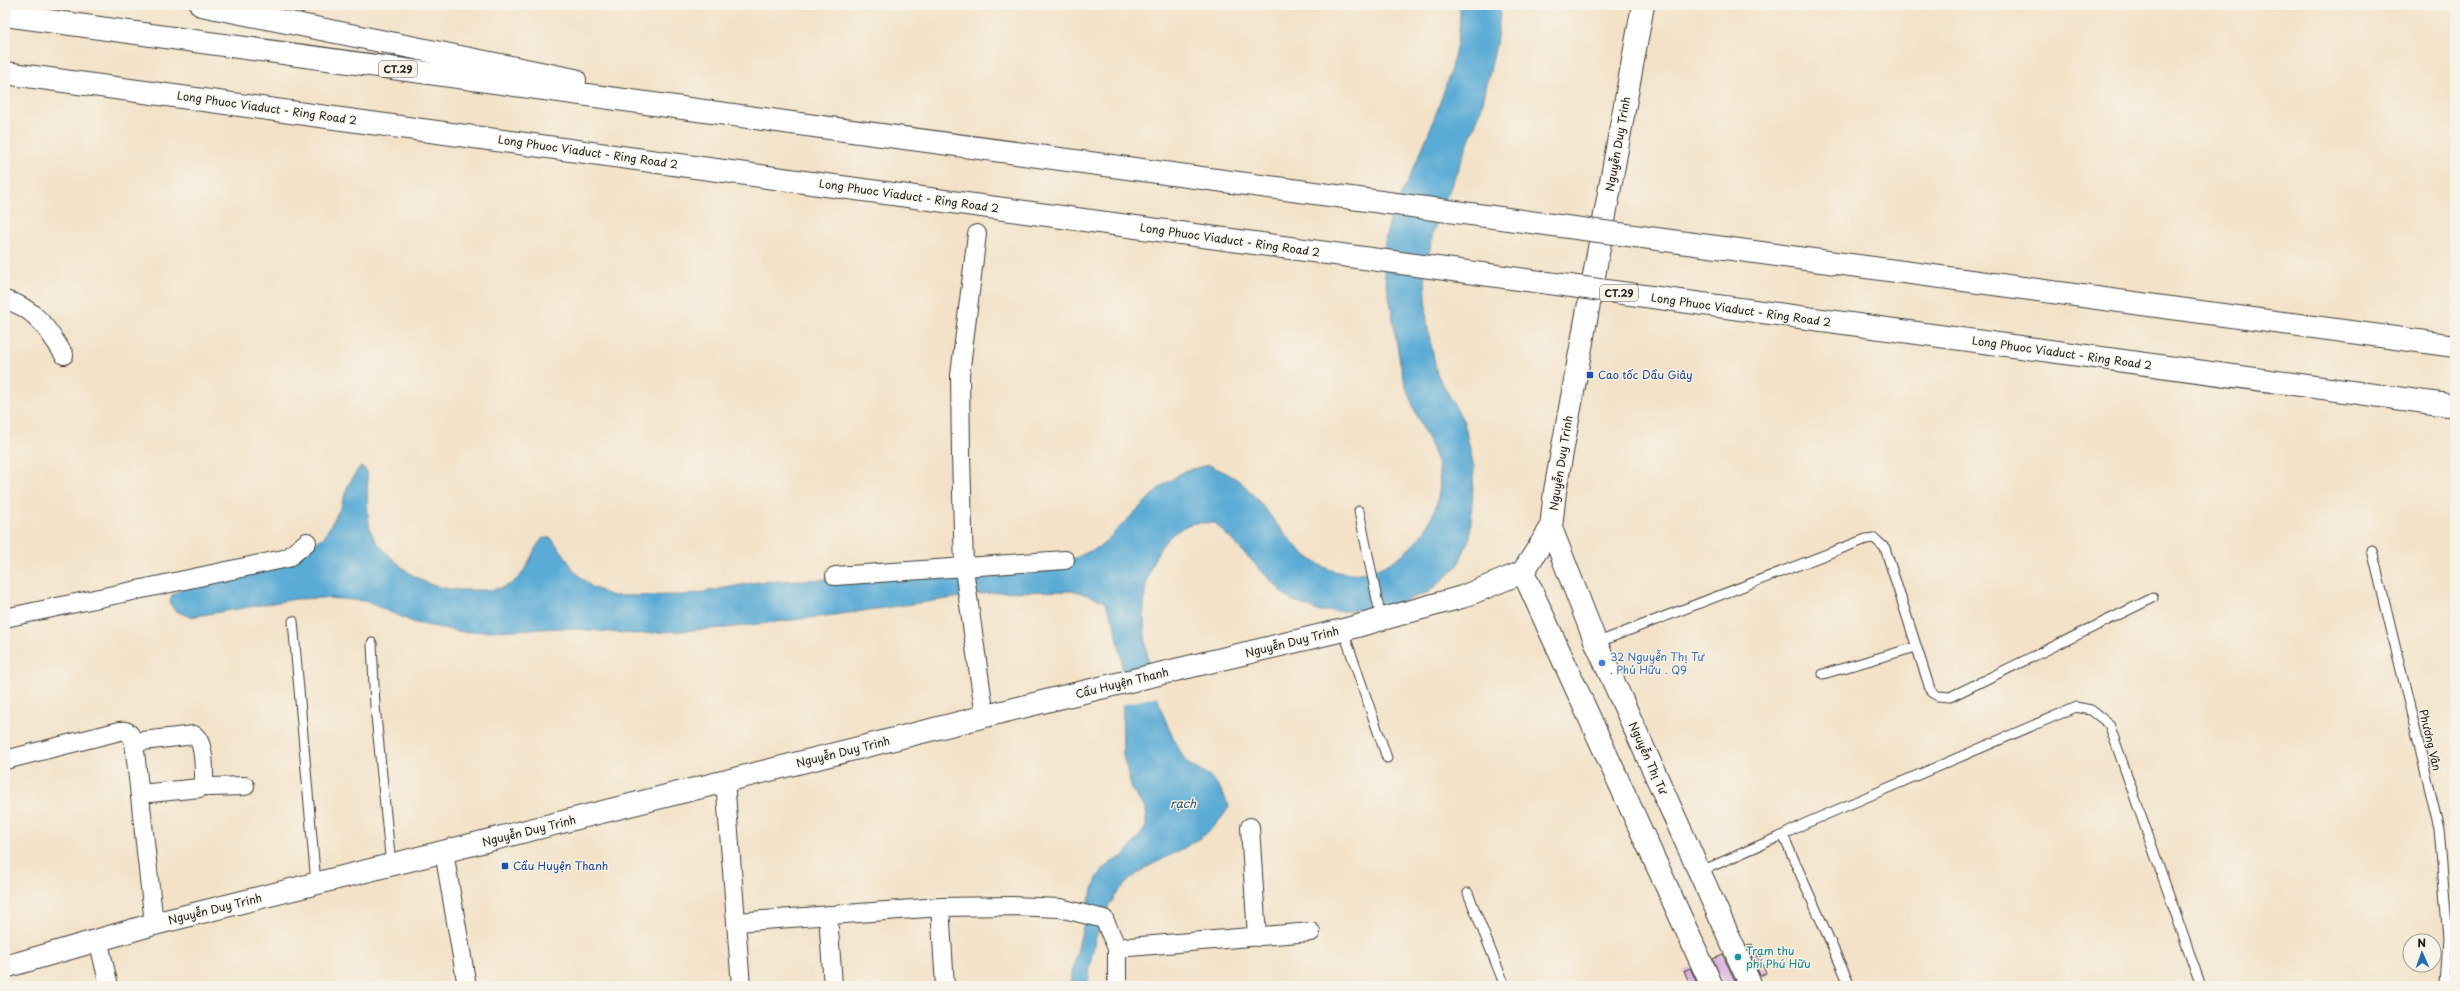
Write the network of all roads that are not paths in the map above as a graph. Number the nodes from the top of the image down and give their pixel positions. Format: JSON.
{"nodes":[{"id":1,"x":201,"y":5,"type":"edge"},
{"id":2,"x":1643,"y":5,"type":"edge"},
{"id":3,"x":5,"y":16,"type":"edge"},
{"id":4,"x":5,"y":73,"type":"edge"},
{"id":5,"x":5,"y":87,"type":"edge"},
{"id":6,"x":792,"y":123,"type":"junction"},
{"id":7,"x":782,"y":179,"type":"junction"},
{"id":8,"x":977,"y":234,"type":"dead end"},
{"id":9,"x":5,"y":300,"type":"edge"},
{"id":10,"x":2455,"y":346,"type":"edge"},
{"id":11,"x":64,"y":355,"type":"dead end"},
{"id":12,"x":2455,"y":406,"type":"edge"},
{"id":13,"x":1359,"y":511,"type":"dead end"},
{"id":14,"x":1550,"y":528,"type":"junction"},
{"id":15,"x":307,"y":542,"type":"dead end"},
{"id":16,"x":2372,"y":550,"type":"dead end"},
{"id":17,"x":1065,"y":560,"type":"dead end"},
{"id":18,"x":964,"y":568,"type":"junction"},
{"id":19,"x":1523,"y":572,"type":"junction"},
{"id":20,"x":835,"y":576,"type":"dead end"},
{"id":21,"x":2153,"y":598,"type":"dead end"},
{"id":22,"x":5,"y":618,"type":"edge"},
{"id":23,"x":1381,"y":619,"type":"junction"},
{"id":24,"x":293,"y":621,"type":"dead end"},
{"id":25,"x":1343,"y":630,"type":"junction"},
{"id":26,"x":372,"y":643,"type":"dead end"},
{"id":27,"x":1596,"y":643,"type":"junction"},
{"id":28,"x":1916,"y":647,"type":"junction"},
{"id":29,"x":1189,"y":667,"type":"joint"},
{"id":30,"x":1823,"y":674,"type":"dead end"},
{"id":31,"x":1054,"y":699,"type":"joint"},
{"id":32,"x":985,"y":717,"type":"junction"},
{"id":33,"x":134,"y":742,"type":"junction"},
{"id":34,"x":1386,"y":758,"type":"dead end"},
{"id":35,"x":5,"y":760,"type":"edge"},
{"id":36,"x":725,"y":782,"type":"junction"},
{"id":37,"x":204,"y":784,"type":"junction"},
{"id":38,"x":245,"y":786,"type":"dead end"},
{"id":39,"x":140,"y":794,"type":"junction"},
{"id":40,"x":1250,"y":827,"type":"dead end"},
{"id":41,"x":1783,"y":836,"type":"junction"},
{"id":42,"x":444,"y":852,"type":"junction"},
{"id":43,"x":391,"y":865,"type":"junction"},
{"id":44,"x":1699,"y":872,"type":"junction"},
{"id":45,"x":316,"y":884,"type":"junction"},
{"id":46,"x":1468,"y":893,"type":"dead end"},
{"id":47,"x":940,"y":907,"type":"junction"},
{"id":48,"x":828,"y":915,"type":"junction"},
{"id":49,"x":737,"y":922,"type":"junction"},
{"id":50,"x":154,"y":924,"type":"junction"},
{"id":51,"x":1311,"y":932,"type":"dead end"},
{"id":52,"x":1257,"y":936,"type":"junction"},
{"id":53,"x":98,"y":939,"type":"junction"},
{"id":54,"x":1117,"y":948,"type":"junction"},
{"id":55,"x":5,"y":967,"type":"edge"},
{"id":56,"x":2455,"y":978,"type":"edge"},
{"id":57,"x":109,"y":986,"type":"edge"},
{"id":58,"x":467,"y":986,"type":"edge"},
{"id":59,"x":741,"y":986,"type":"edge"},
{"id":60,"x":833,"y":986,"type":"edge"},
{"id":61,"x":945,"y":986,"type":"edge"},
{"id":62,"x":1117,"y":986,"type":"edge"},
{"id":63,"x":1505,"y":986,"type":"edge"},
{"id":64,"x":1712,"y":986,"type":"edge"},
{"id":65,"x":1751,"y":986,"type":"edge"},
{"id":66,"x":1850,"y":986,"type":"edge"},
{"id":67,"x":2201,"y":986,"type":"edge"},
{"id":68,"x":2445,"y":986,"type":"edge"}],
"edges":[{"from":1,"to":6,"type":"main road"},
{"from":2,"to":14,"type":"main road","name":"Nguyễn Duy Trinh"},
{"from":3,"to":6,"type":"main road","number":"CT.29"},
{"from":4,"to":7,"type":"main road","name":"Long Phuoc Viaduct - Ring Road 2","number":"CT.29"},
{"from":5,"to":7,"type":"main road"},
{"from":6,"to":10,"type":"main road","number":"CT.29","bridge":true},
{"from":7,"to":12,"type":"main road","name":"Long Phuoc Viaduct - Ring Road 2","number":"CT.29","bridge":true},
{"from":8,"to":18,"type":"street"},
{"from":9,"to":11,"type":"street"},
{"from":13,"to":23,"type":"lane"},
{"from":14,"to":19,"type":"main road","name":"Nguyễn Duy Trinh"},
{"from":14,"to":27,"type":"main road","name":"Nguyễn Thị Tư"},
{"from":15,"to":22,"type":"street"},
{"from":16,"to":68,"type":"lane","name":"Phương Vân"},
{"from":17,"to":18,"type":"street"},
{"from":18,"to":20,"type":"street"},
{"from":18,"to":32,"type":"street"},
{"from":19,"to":23,"type":"main road","name":"Nguyễn Duy Trinh"},
{"from":19,"to":64,"type":"main road"},
{"from":21,"to":28,"type":"lane"},
{"from":23,"to":25,"type":"main road","name":"Nguyễn Duy Trinh"},
{"from":24,"to":45,"type":"lane"},
{"from":25,"to":29,"type":"main road","name":"Nguyễn Duy Trinh"},
{"from":25,"to":34,"type":"lane"},
{"from":26,"to":43,"type":"lane"},
{"from":27,"to":28,"type":"lane"},
{"from":27,"to":44,"type":"main road","name":"Nguyễn Thị Tư"},
{"from":28,"to":30,"type":"lane"},
{"from":29,"to":31,"type":"main road","name":"Cầu Huyện Thanh"},
{"from":31,"to":32,"type":"main road","name":"Nguyễn Duy Trinh"},
{"from":32,"to":36,"type":"main road","name":"Nguyễn Duy Trinh"},
{"from":33,"to":35,"type":"street"},
{"from":33,"to":37,"type":"street"},
{"from":33,"to":39,"type":"street"},
{"from":36,"to":42,"type":"main road","name":"Nguyễn Duy Trinh"},
{"from":36,"to":49,"type":"street"},
{"from":37,"to":38,"type":"street"},
{"from":37,"to":39,"type":"street"},
{"from":39,"to":50,"type":"street"},
{"from":40,"to":52,"type":"street"},
{"from":41,"to":44,"type":"lane"},
{"from":41,"to":66,"type":"lane"},
{"from":41,"to":67,"type":"lane"},
{"from":42,"to":43,"type":"main road","name":"Nguyễn Duy Trinh"},
{"from":42,"to":58,"type":"street"},
{"from":43,"to":45,"type":"main road","name":"Nguyễn Duy Trinh"},
{"from":44,"to":65,"type":"main road","name":"Nguyễn Thị Tư"},
{"from":45,"to":50,"type":"main road","name":"Nguyễn Duy Trinh"},
{"from":46,"to":63,"type":"lane"},
{"from":47,"to":48,"type":"street"},
{"from":47,"to":54,"type":"street"},
{"from":47,"to":61,"type":"street"},
{"from":48,"to":49,"type":"street"},
{"from":48,"to":60,"type":"street"},
{"from":49,"to":59,"type":"street"},
{"from":50,"to":53,"type":"main road","name":"Nguyễn Duy Trinh"},
{"from":51,"to":52,"type":"street"},
{"from":52,"to":54,"type":"street"},
{"from":53,"to":55,"type":"main road","name":"Nguyễn Duy Trinh"},
{"from":53,"to":57,"type":"street"},
{"from":54,"to":62,"type":"street"},
{"from":56,"to":68,"type":"lane"}]}
